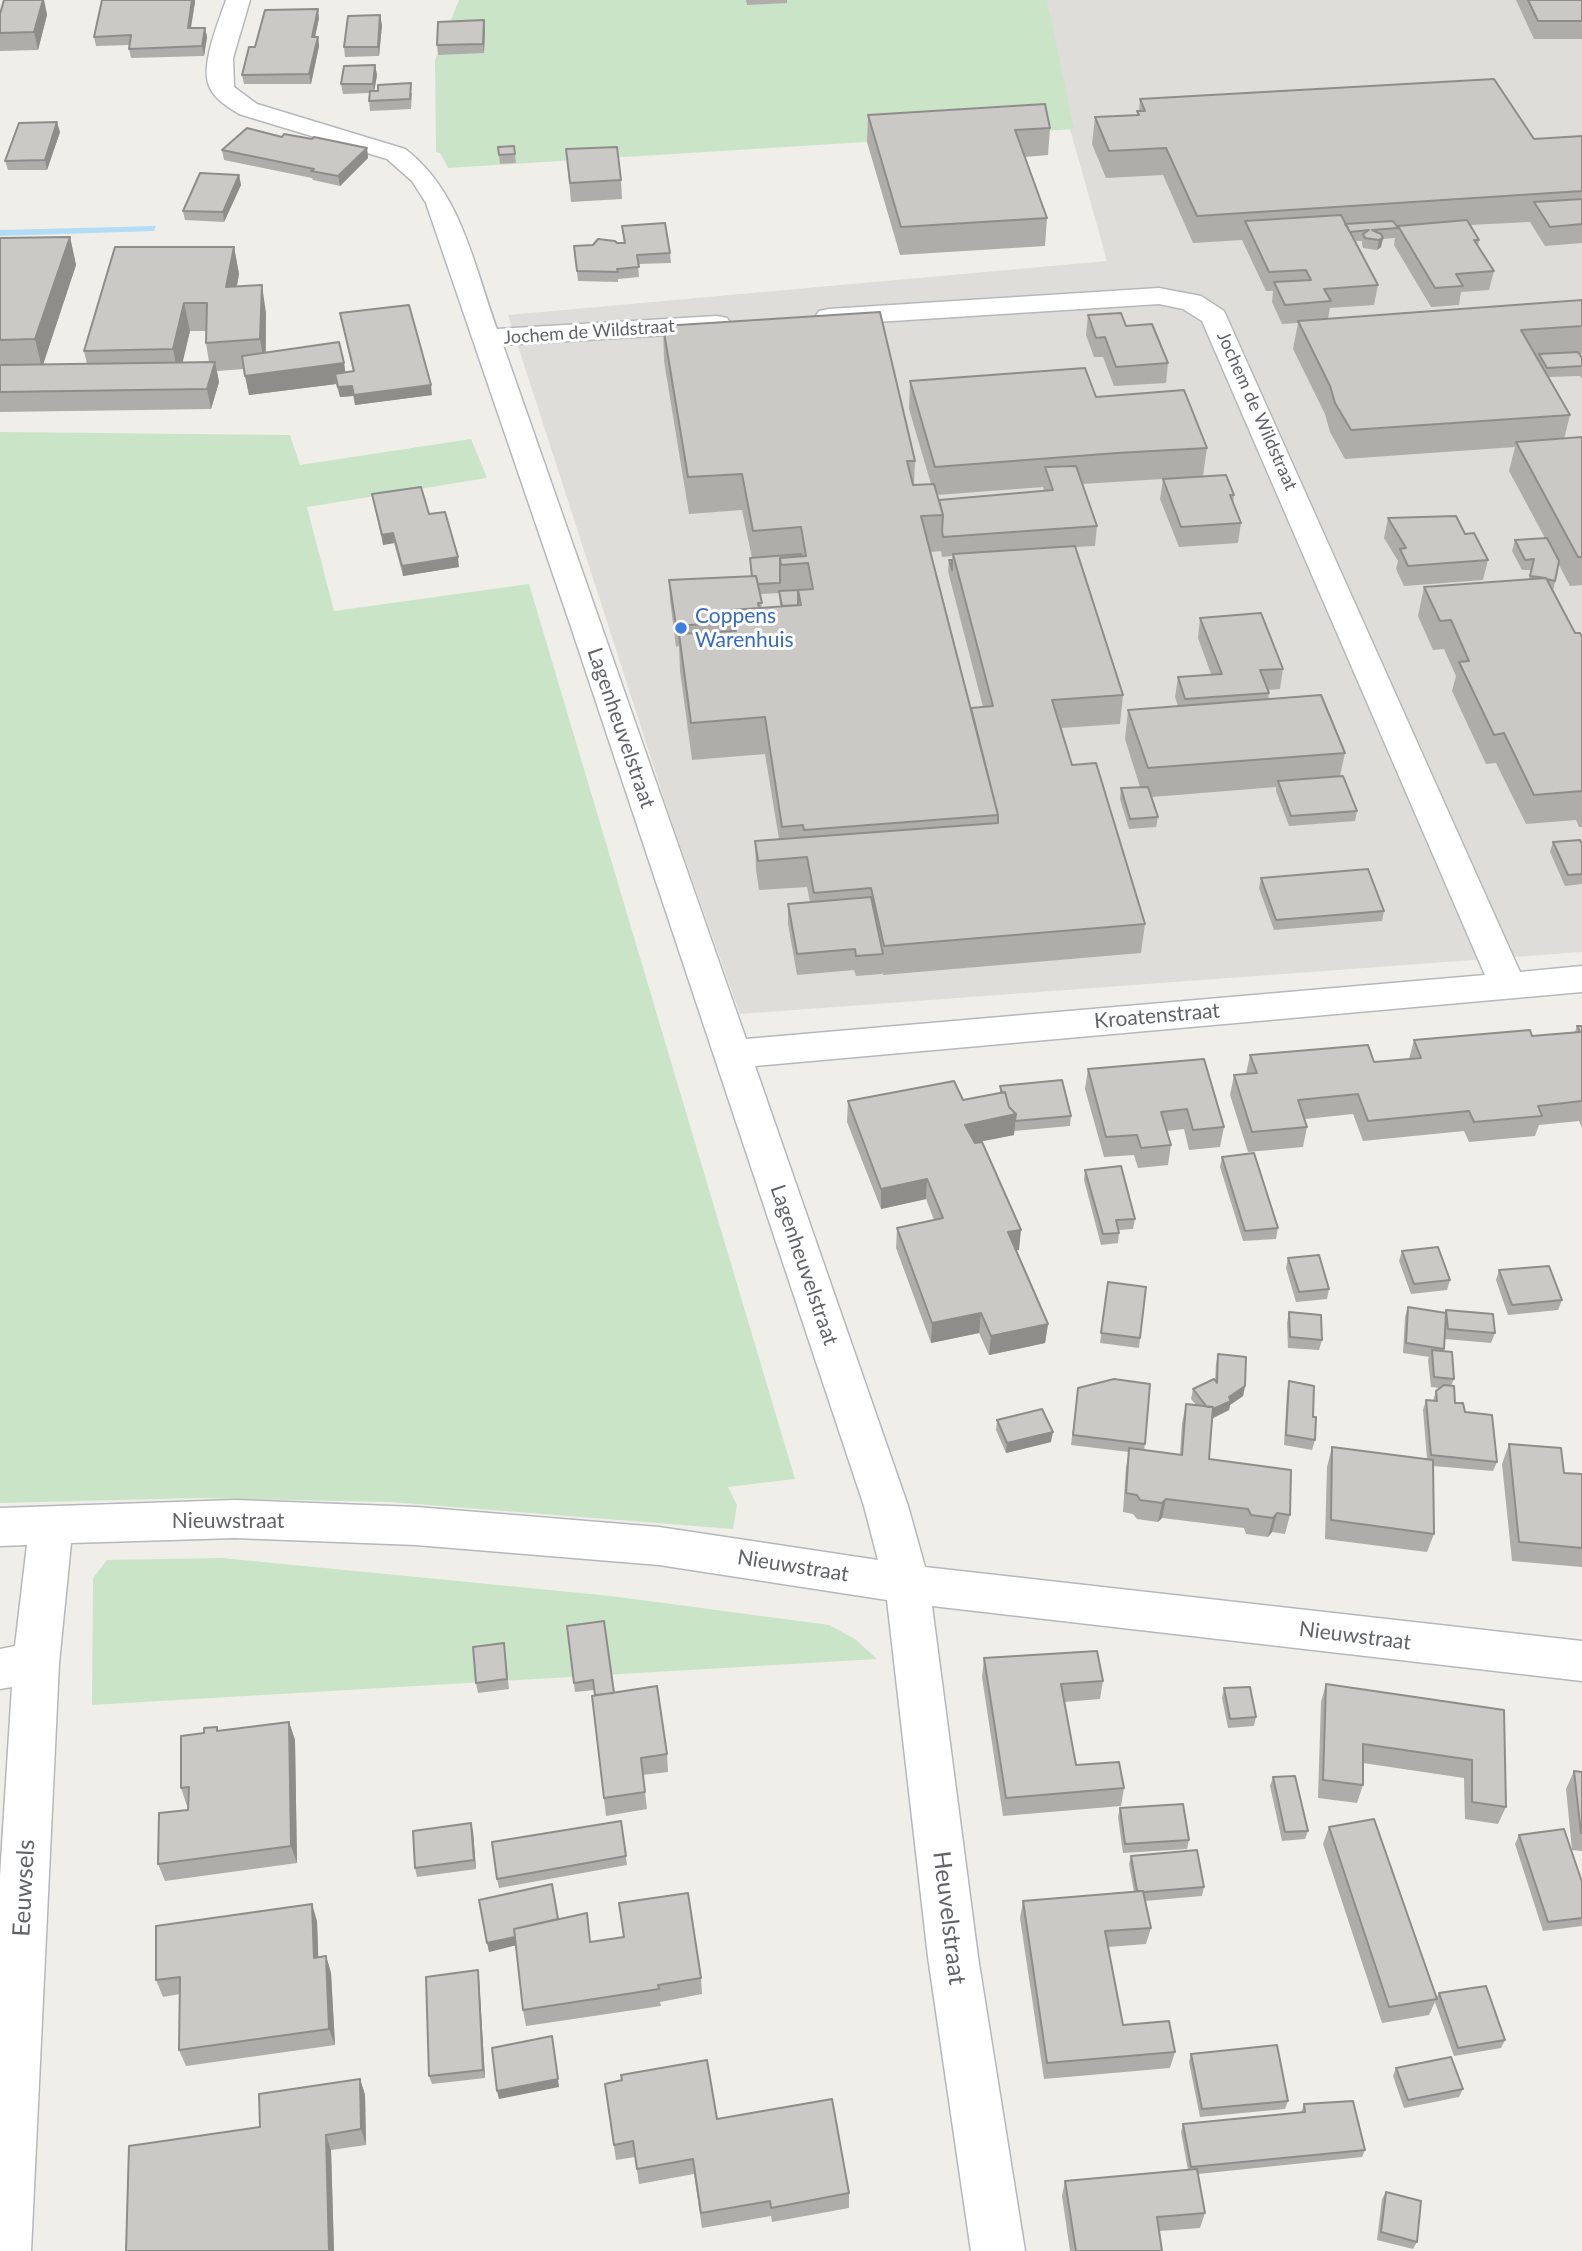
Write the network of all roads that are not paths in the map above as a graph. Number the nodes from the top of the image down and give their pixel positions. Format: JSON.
{"nodes":[{"id":1,"x":237,"y":0,"type":"edge"},
{"id":2,"x":808,"y":318,"type":"edge"},
{"id":3,"x":738,"y":322,"type":"edge"},
{"id":4,"x":487,"y":338,"type":"junction"},
{"id":5,"x":1582,"y":979,"type":"edge"},
{"id":6,"x":1508,"y":986,"type":"junction"},
{"id":7,"x":732,"y":1054,"type":"junction"},
{"id":8,"x":51,"y":1525,"type":"junction"},
{"id":9,"x":0,"y":1527,"type":"edge"},
{"id":10,"x":906,"y":1584,"type":"junction"},
{"id":11,"x":1582,"y":1661,"type":"edge"},
{"id":12,"x":18,"y":1666,"type":"edge"},
{"id":13,"x":4,"y":2251,"type":"edge"},
{"id":14,"x":998,"y":2251,"type":"edge"}],
"edges":[{"from":1,"to":4,"type":"street","name":"Lagenheuvelstraat"},
{"from":2,"to":6,"type":"street","name":"Jochem de Wildstraat"},
{"from":3,"to":4,"type":"street","name":"Jochem de Wildstraat"},
{"from":4,"to":7,"type":"street","name":"Lagenheuvelstraat"},
{"from":5,"to":6,"type":"street","name":"Kroatenstraat"},
{"from":6,"to":7,"type":"street","name":"Kroatenstraat"},
{"from":7,"to":10,"type":"street","name":"Lagenheuvelstraat"},
{"from":8,"to":9,"type":"street","name":"Nieuwstraat"},
{"from":8,"to":10,"type":"street","name":"Nieuwstraat"},
{"from":8,"to":12,"type":"street","name":"Eeuwsels"},
{"from":10,"to":11,"type":"street","name":"Nieuwstraat"},
{"from":10,"to":14,"type":"street","name":"Heuvelstraat"},
{"from":12,"to":13,"type":"street","name":"Eeuwsels"}]}
